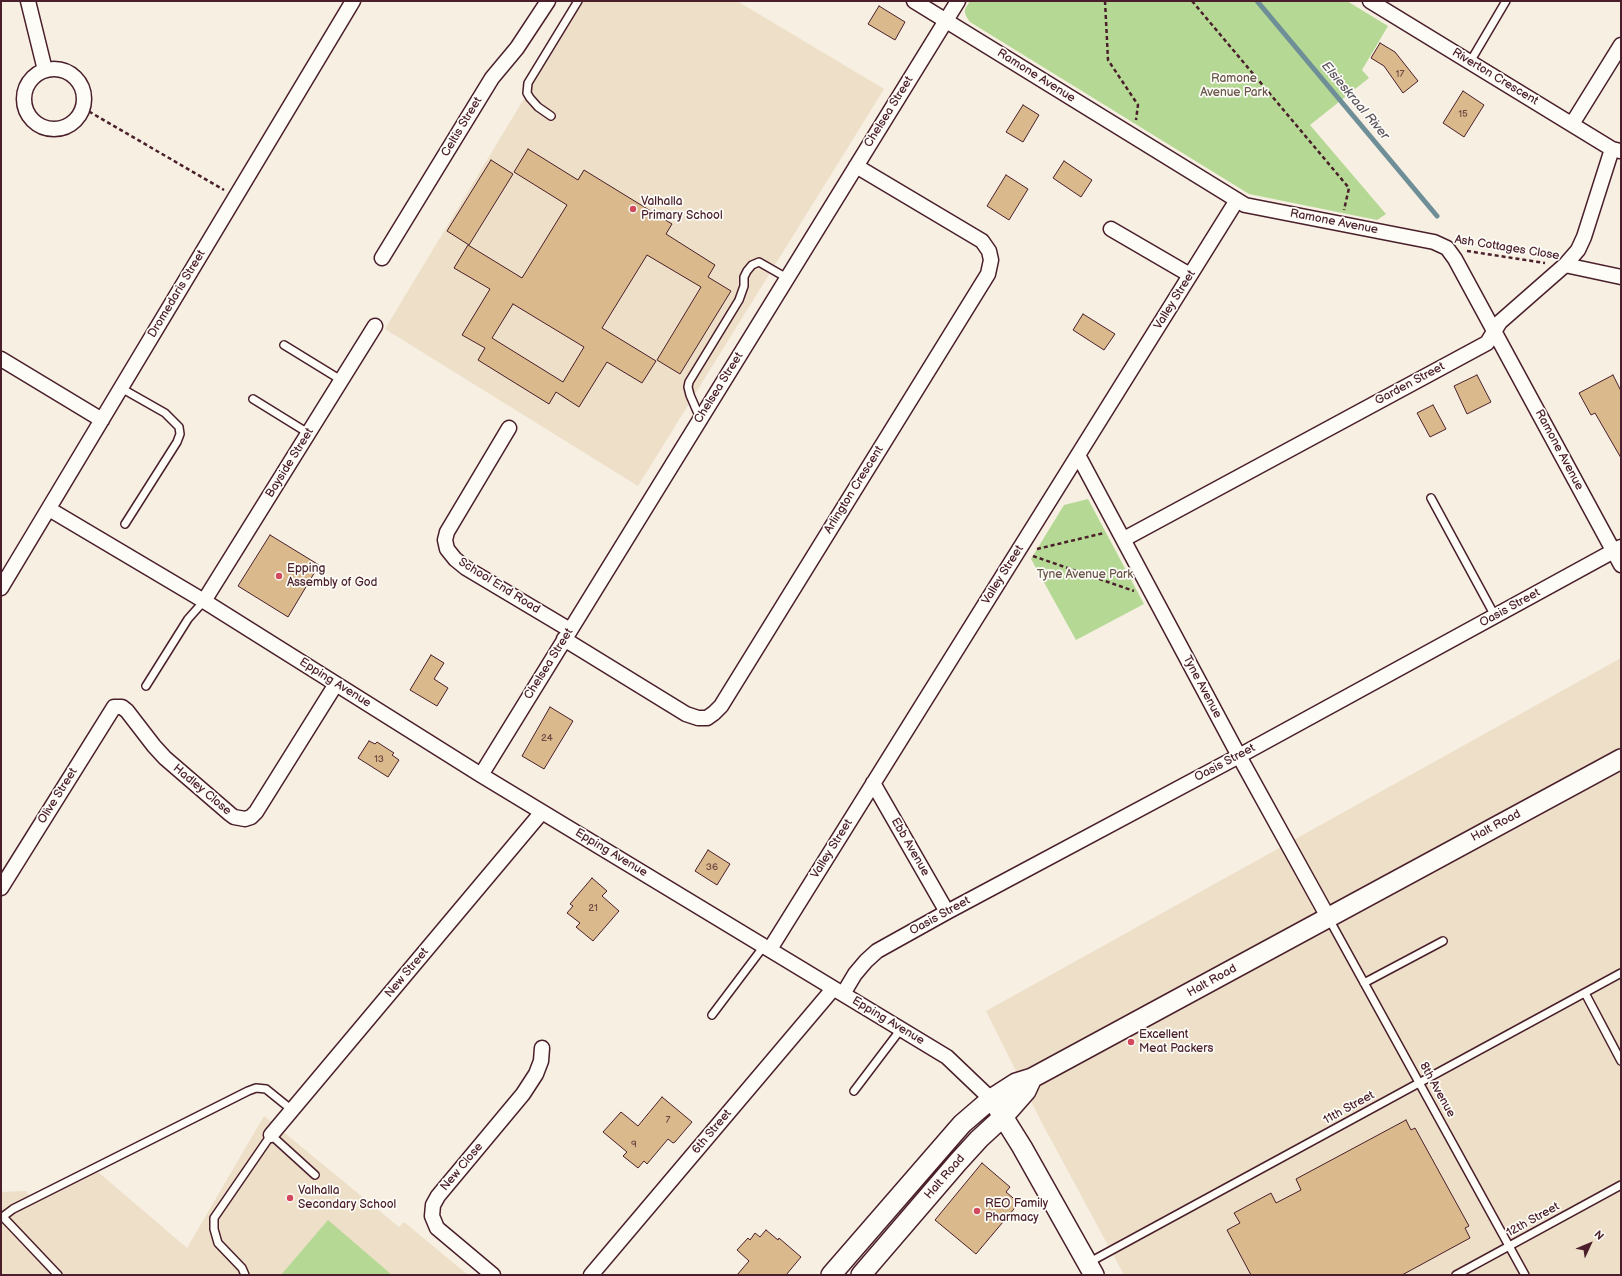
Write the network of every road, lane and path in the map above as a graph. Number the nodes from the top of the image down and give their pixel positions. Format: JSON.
{"nodes":[{"id":1,"x":28,"y":1,"type":"edge"},
{"id":2,"x":352,"y":1,"type":"edge"},
{"id":3,"x":548,"y":1,"type":"edge"},
{"id":4,"x":578,"y":1,"type":"edge"},
{"id":5,"x":914,"y":1,"type":"edge"},
{"id":6,"x":958,"y":1,"type":"edge"},
{"id":7,"x":1105,"y":1,"type":"edge"},
{"id":8,"x":1192,"y":1,"type":"edge"},
{"id":9,"x":1370,"y":1,"type":"edge"},
{"id":10,"x":1506,"y":1,"type":"edge"},
{"id":11,"x":946,"y":20,"type":"junction"},
{"id":12,"x":1621,"y":45,"type":"edge"},
{"id":13,"x":1470,"y":62,"type":"junction"},
{"id":14,"x":46,"y":70,"type":"junction"},
{"id":15,"x":83,"y":108,"type":"junction"},
{"id":16,"x":551,"y":116,"type":"dead end"},
{"id":17,"x":1572,"y":124,"type":"junction"},
{"id":18,"x":1133,"y":136,"type":"junction"},
{"id":19,"x":1617,"y":150,"type":"edge"},
{"id":20,"x":856,"y":166,"type":"junction"},
{"id":21,"x":235,"y":197,"type":"junction"},
{"id":22,"x":1237,"y":200,"type":"junction"},
{"id":23,"x":1341,"y":224,"type":"junction"},
{"id":24,"x":1111,"y":229,"type":"dead end"},
{"id":25,"x":1447,"y":248,"type":"junction"},
{"id":26,"x":382,"y":258,"type":"dead end"},
{"id":27,"x":1565,"y":266,"type":"junction"},
{"id":28,"x":1190,"y":275,"type":"junction"},
{"id":29,"x":1621,"y":277,"type":"edge"},
{"id":30,"x":787,"y":278,"type":"junction"},
{"id":31,"x":375,"y":326,"type":"dead end"},
{"id":32,"x":1494,"y":331,"type":"junction"},
{"id":33,"x":284,"y":345,"type":"dead end"},
{"id":34,"x":1,"y":359,"type":"edge"},
{"id":35,"x":341,"y":380,"type":"junction"},
{"id":36,"x":121,"y":388,"type":"junction"},
{"id":37,"x":252,"y":399,"type":"dead end"},
{"id":38,"x":700,"y":418,"type":"junction"},
{"id":39,"x":102,"y":420,"type":"junction"},
{"id":40,"x":509,"y":428,"type":"dead end"},
{"id":41,"x":308,"y":433,"type":"junction"},
{"id":42,"x":1078,"y":455,"type":"junction"},
{"id":43,"x":1431,"y":498,"type":"dead end"},
{"id":44,"x":49,"y":509,"type":"junction"},
{"id":45,"x":125,"y":524,"type":"dead end"},
{"id":46,"x":1110,"y":531,"type":"dead end"},
{"id":47,"x":1124,"y":539,"type":"junction"},
{"id":48,"x":1617,"y":549,"type":"edge"},
{"id":49,"x":1031,"y":550,"type":"dead end"},
{"id":50,"x":1033,"y":556,"type":"dead end"},
{"id":51,"x":1621,"y":565,"type":"edge"},
{"id":52,"x":2,"y":583,"type":"edge"},
{"id":53,"x":1139,"y":593,"type":"dead end"},
{"id":54,"x":204,"y":601,"type":"junction"},
{"id":55,"x":1495,"y":616,"type":"junction"},
{"id":56,"x":567,"y":635,"type":"junction"},
{"id":57,"x":336,"y":684,"type":"junction"},
{"id":58,"x":146,"y":686,"type":"dead end"},
{"id":59,"x":117,"y":707,"type":"joint"},
{"id":60,"x":1239,"y":756,"type":"junction"},
{"id":61,"x":1621,"y":759,"type":"edge"},
{"id":62,"x":481,"y":775,"type":"junction"},
{"id":63,"x":873,"y":783,"type":"junction"},
{"id":64,"x":542,"y":812,"type":"junction"},
{"id":65,"x":1,"y":888,"type":"edge"},
{"id":66,"x":947,"y":912,"type":"junction"},
{"id":67,"x":1328,"y":917,"type":"junction"},
{"id":68,"x":1442,"y":941,"type":"dead end"},
{"id":69,"x":767,"y":948,"type":"junction"},
{"id":70,"x":1621,"y":973,"type":"edge"},
{"id":71,"x":1364,"y":983,"type":"junction"},
{"id":72,"x":838,"y":991,"type":"junction"},
{"id":73,"x":1585,"y":993,"type":"junction"},
{"id":74,"x":712,"y":1015,"type":"dead end"},
{"id":75,"x":901,"y":1030,"type":"junction"},
{"id":76,"x":542,"y":1048,"type":"dead end"},
{"id":77,"x":1621,"y":1061,"type":"edge"},
{"id":78,"x":1032,"y":1078,"type":"junction"},
{"id":79,"x":1420,"y":1082,"type":"junction"},
{"id":80,"x":854,"y":1091,"type":"dead end"},
{"id":81,"x":991,"y":1099,"type":"junction"},
{"id":82,"x":292,"y":1110,"type":"junction"},
{"id":83,"x":1004,"y":1116,"type":"junction"},
{"id":84,"x":271,"y":1135,"type":"junction"},
{"id":85,"x":315,"y":1175,"type":"dead end"},
{"id":86,"x":1621,"y":1185,"type":"edge"},
{"id":87,"x":2,"y":1217,"type":"edge"},
{"id":88,"x":1509,"y":1246,"type":"junction"},
{"id":89,"x":1091,"y":1269,"type":"edge"},
{"id":90,"x":866,"y":1271,"type":"edge"},
{"id":91,"x":58,"y":1275,"type":"edge"},
{"id":92,"x":245,"y":1275,"type":"edge"},
{"id":93,"x":494,"y":1275,"type":"edge"},
{"id":94,"x":591,"y":1275,"type":"edge"},
{"id":95,"x":831,"y":1275,"type":"edge"},
{"id":96,"x":1456,"y":1275,"type":"edge"},
{"id":97,"x":1525,"y":1275,"type":"edge"}],
"edges":[{"from":1,"to":14,"type":"street"},
{"from":2,"to":21,"type":"street","name":"Dromedaris Street"},
{"from":3,"to":26,"type":"street","name":"Celtis Street"},
{"from":4,"to":16,"type":"lane"},
{"from":5,"to":11,"type":"street","name":"Ramone Avenue"},
{"from":6,"to":11,"type":"street","name":"Chelsea Street"},
{"from":7,"to":18,"type":"path"},
{"from":8,"to":23,"type":"path"},
{"from":9,"to":13,"type":"street","name":"Riverton Crescent"},
{"from":10,"to":13,"type":"lane"},
{"from":11,"to":18,"type":"street","name":"Ramone Avenue"},
{"from":11,"to":20,"type":"street","name":"Chelsea Street"},
{"from":12,"to":17,"type":"street"},
{"from":13,"to":17,"type":"street","name":"Riverton Crescent"},
{"from":14,"to":15,"type":"street"},
{"from":14,"to":15,"type":"street"},
{"from":15,"to":21,"type":"path"},
{"from":17,"to":19,"type":"street","name":"Riverton Crescent"},
{"from":18,"to":22,"type":"street","name":"Ramone Avenue"},
{"from":19,"to":27,"type":"street","name":"Garden Street"},
{"from":20,"to":30,"type":"street","name":"Chelsea Street"},
{"from":20,"to":56,"type":"street","name":"Arlington Crescent"},
{"from":21,"to":36,"type":"street","name":"Dromedaris Street"},
{"from":22,"to":23,"type":"street","name":"Ramone Avenue"},
{"from":22,"to":28,"type":"street","name":"Valley Street"},
{"from":23,"to":25,"type":"street","name":"Ramone Avenue"},
{"from":24,"to":28,"type":"street"},
{"from":25,"to":27,"type":"path","name":"Ash Cottages Close"},
{"from":25,"to":32,"type":"street","name":"Ramone Avenue"},
{"from":27,"to":29,"type":"street"},
{"from":27,"to":32,"type":"street","name":"Garden Street"},
{"from":28,"to":42,"type":"street","name":"Valley Street"},
{"from":30,"to":38,"type":"street","name":"Chelsea Street"},
{"from":30,"to":38,"type":"lane"},
{"from":31,"to":35,"type":"street","name":"Bayside Street"},
{"from":32,"to":47,"type":"street","name":"Garden Street"},
{"from":32,"to":48,"type":"street","name":"Ramone Avenue"},
{"from":33,"to":35,"type":"lane"},
{"from":34,"to":39,"type":"street"},
{"from":35,"to":41,"type":"street","name":"Bayside Street"},
{"from":36,"to":39,"type":"street","name":"Dromedaris Street"},
{"from":36,"to":45,"type":"lane"},
{"from":37,"to":41,"type":"lane"},
{"from":38,"to":56,"type":"street","name":"Chelsea Street"},
{"from":39,"to":44,"type":"street","name":"Dromedaris Street"},
{"from":40,"to":56,"type":"street","name":"School End Road"},
{"from":41,"to":54,"type":"street","name":"Bayside Street"},
{"from":42,"to":47,"type":"street","name":"Tyne Avenue"},
{"from":42,"to":63,"type":"street","name":"Valley Street"},
{"from":43,"to":55,"type":"lane"},
{"from":44,"to":52,"type":"street","name":"Dromedaris Street"},
{"from":44,"to":54,"type":"street","name":"Epping Avenue"},
{"from":46,"to":49,"type":"path"},
{"from":47,"to":60,"type":"street","name":"Tyne Avenue"},
{"from":48,"to":51,"type":"street","name":"Ramone Avenue"},
{"from":48,"to":55,"type":"street","name":"Oasis Street"},
{"from":50,"to":53,"type":"path"},
{"from":54,"to":57,"type":"street","name":"Epping Avenue"},
{"from":54,"to":58,"type":"lane"},
{"from":55,"to":60,"type":"street","name":"Oasis Street"},
{"from":56,"to":62,"type":"street","name":"Chelsea Street"},
{"from":57,"to":59,"type":"street","name":"Hadley Close"},
{"from":57,"to":62,"type":"street","name":"Epping Avenue"},
{"from":59,"to":65,"type":"street","name":"Olive Street"},
{"from":60,"to":66,"type":"street","name":"Oasis Street"},
{"from":60,"to":67,"type":"street","name":"Tyne Avenue"},
{"from":61,"to":67,"type":"street","name":"Halt Road"},
{"from":62,"to":64,"type":"street","name":"Epping Avenue"},
{"from":63,"to":66,"type":"street","name":"Ebb Avenue"},
{"from":63,"to":69,"type":"street","name":"Valley Street"},
{"from":64,"to":69,"type":"street","name":"Epping Avenue"},
{"from":64,"to":82,"type":"street","name":"New Street"},
{"from":66,"to":72,"type":"street","name":"Oasis Street"},
{"from":67,"to":71,"type":"lane","name":"8th Avenue"},
{"from":67,"to":78,"type":"street","name":"Halt Road"},
{"from":68,"to":71,"type":"lane"},
{"from":69,"to":72,"type":"street","name":"Epping Avenue"},
{"from":69,"to":74,"type":"lane"},
{"from":70,"to":73,"type":"lane","name":"11th Street"},
{"from":71,"to":79,"type":"lane","name":"8th Avenue"},
{"from":72,"to":75,"type":"street","name":"Epping Avenue"},
{"from":72,"to":94,"type":"street","name":"6th Street"},
{"from":73,"to":77,"type":"lane"},
{"from":73,"to":79,"type":"lane","name":"11th Street"},
{"from":75,"to":80,"type":"lane"},
{"from":75,"to":81,"type":"street","name":"Epping Avenue"},
{"from":76,"to":93,"type":"street","name":"New Close"},
{"from":78,"to":81,"type":"street","name":"Halt Road"},
{"from":78,"to":83,"type":"street","name":"Halt Road"},
{"from":79,"to":88,"type":"lane","name":"8th Avenue"},
{"from":79,"to":89,"type":"lane","name":"11th Street"},
{"from":81,"to":83,"type":"street","name":"Epping Avenue"},
{"from":81,"to":95,"type":"street","name":"Halt Road"},
{"from":82,"to":84,"type":"street","name":"New Street"},
{"from":82,"to":87,"type":"lane"},
{"from":83,"to":89,"type":"street","name":"Epping Avenue"},
{"from":83,"to":90,"type":"street","name":"Halt Road"},
{"from":84,"to":85,"type":"lane"},
{"from":84,"to":92,"type":"lane"},
{"from":86,"to":88,"type":"lane","name":"12th Street"},
{"from":87,"to":91,"type":"lane"},
{"from":88,"to":96,"type":"lane","name":"12th Street"},
{"from":88,"to":97,"type":"lane","name":"8th Avenue"}]}
